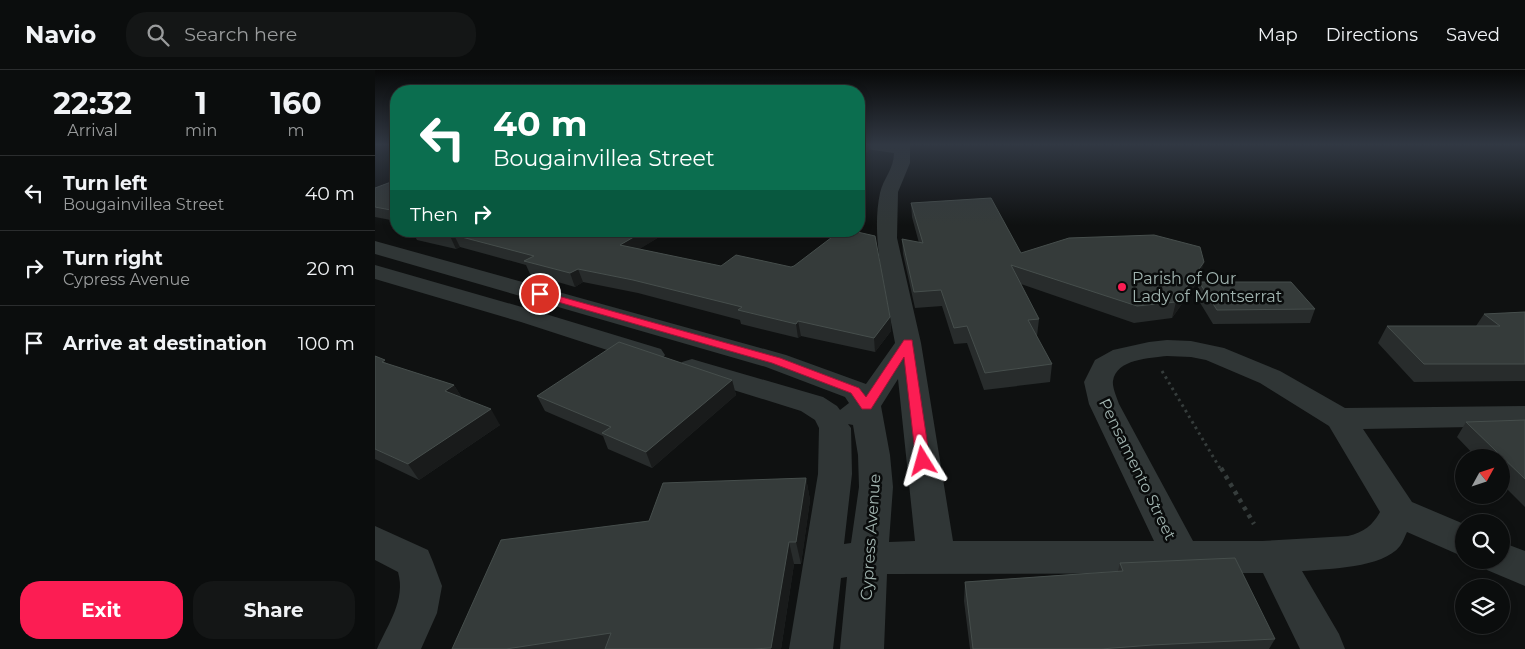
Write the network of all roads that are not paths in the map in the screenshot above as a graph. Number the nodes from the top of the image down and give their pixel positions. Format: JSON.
{"nodes":[{"id":1,"x":898,"y":171,"type":"edge"},
{"id":2,"x":375,"y":247,"type":"edge"},
{"id":3,"x":375,"y":272,"type":"edge"},
{"id":4,"x":559,"y":299,"type":"junction"},
{"id":5,"x":530,"y":317,"type":"junction"},
{"id":6,"x":908,"y":343,"type":"junction"},
{"id":7,"x":866,"y":406,"type":"junction"},
{"id":8,"x":1525,"y":416,"type":"edge"},
{"id":9,"x":1340,"y":419,"type":"junction"},
{"id":10,"x":835,"y":428,"type":"junction"},
{"id":11,"x":1399,"y":512,"type":"junction"},
{"id":12,"x":1455,"y":537,"type":"edge"},
{"id":13,"x":375,"y":542,"type":"edge"},
{"id":14,"x":1274,"y":557,"type":"junction"},
{"id":15,"x":868,"y":558,"type":"junction"},
{"id":16,"x":1182,"y":558,"type":"junction"},
{"id":17,"x":936,"y":559,"type":"junction"},
{"id":18,"x":1510,"y":562,"type":"edge"},
{"id":19,"x":823,"y":563,"type":"junction"},
{"id":20,"x":1525,"y":569,"type":"edge"},
{"id":21,"x":399,"y":649,"type":"edge"},
{"id":22,"x":811,"y":649,"type":"edge"},
{"id":23,"x":862,"y":649,"type":"edge"},
{"id":24,"x":1323,"y":649,"type":"edge"}],
"edges":[{"from":1,"to":6,"type":"street"},
{"from":2,"to":4,"type":"street"},
{"from":3,"to":5,"type":"street"},
{"from":4,"to":5,"type":"street"},
{"from":4,"to":7,"type":"street"},
{"from":5,"to":10,"type":"street"},
{"from":6,"to":7,"type":"street"},
{"from":6,"to":17,"type":"street"},
{"from":7,"to":10,"type":"street"},
{"from":7,"to":15,"type":"street","name":"Cypress Avenue"},
{"from":8,"to":9,"type":"street"},
{"from":9,"to":11,"type":"street","name":"Pensamento Street"},
{"from":9,"to":16,"type":"street","name":"Pensamento Street"},
{"from":10,"to":19,"type":"street"},
{"from":11,"to":12,"type":"street"},
{"from":11,"to":14,"type":"street","name":"Pensamento Street"},
{"from":13,"to":21,"type":"street"},
{"from":14,"to":16,"type":"street","name":"Pensamento Street"},
{"from":14,"to":24,"type":"street"},
{"from":15,"to":17,"type":"street","name":"Pensamento Street"},
{"from":15,"to":19,"type":"street","name":"Pensamento Street"},
{"from":15,"to":23,"type":"street","name":"Cypress Avenue"},
{"from":16,"to":17,"type":"street","name":"Pensamento Street"},
{"from":18,"to":20,"type":"street"},
{"from":19,"to":22,"type":"street"}]}
